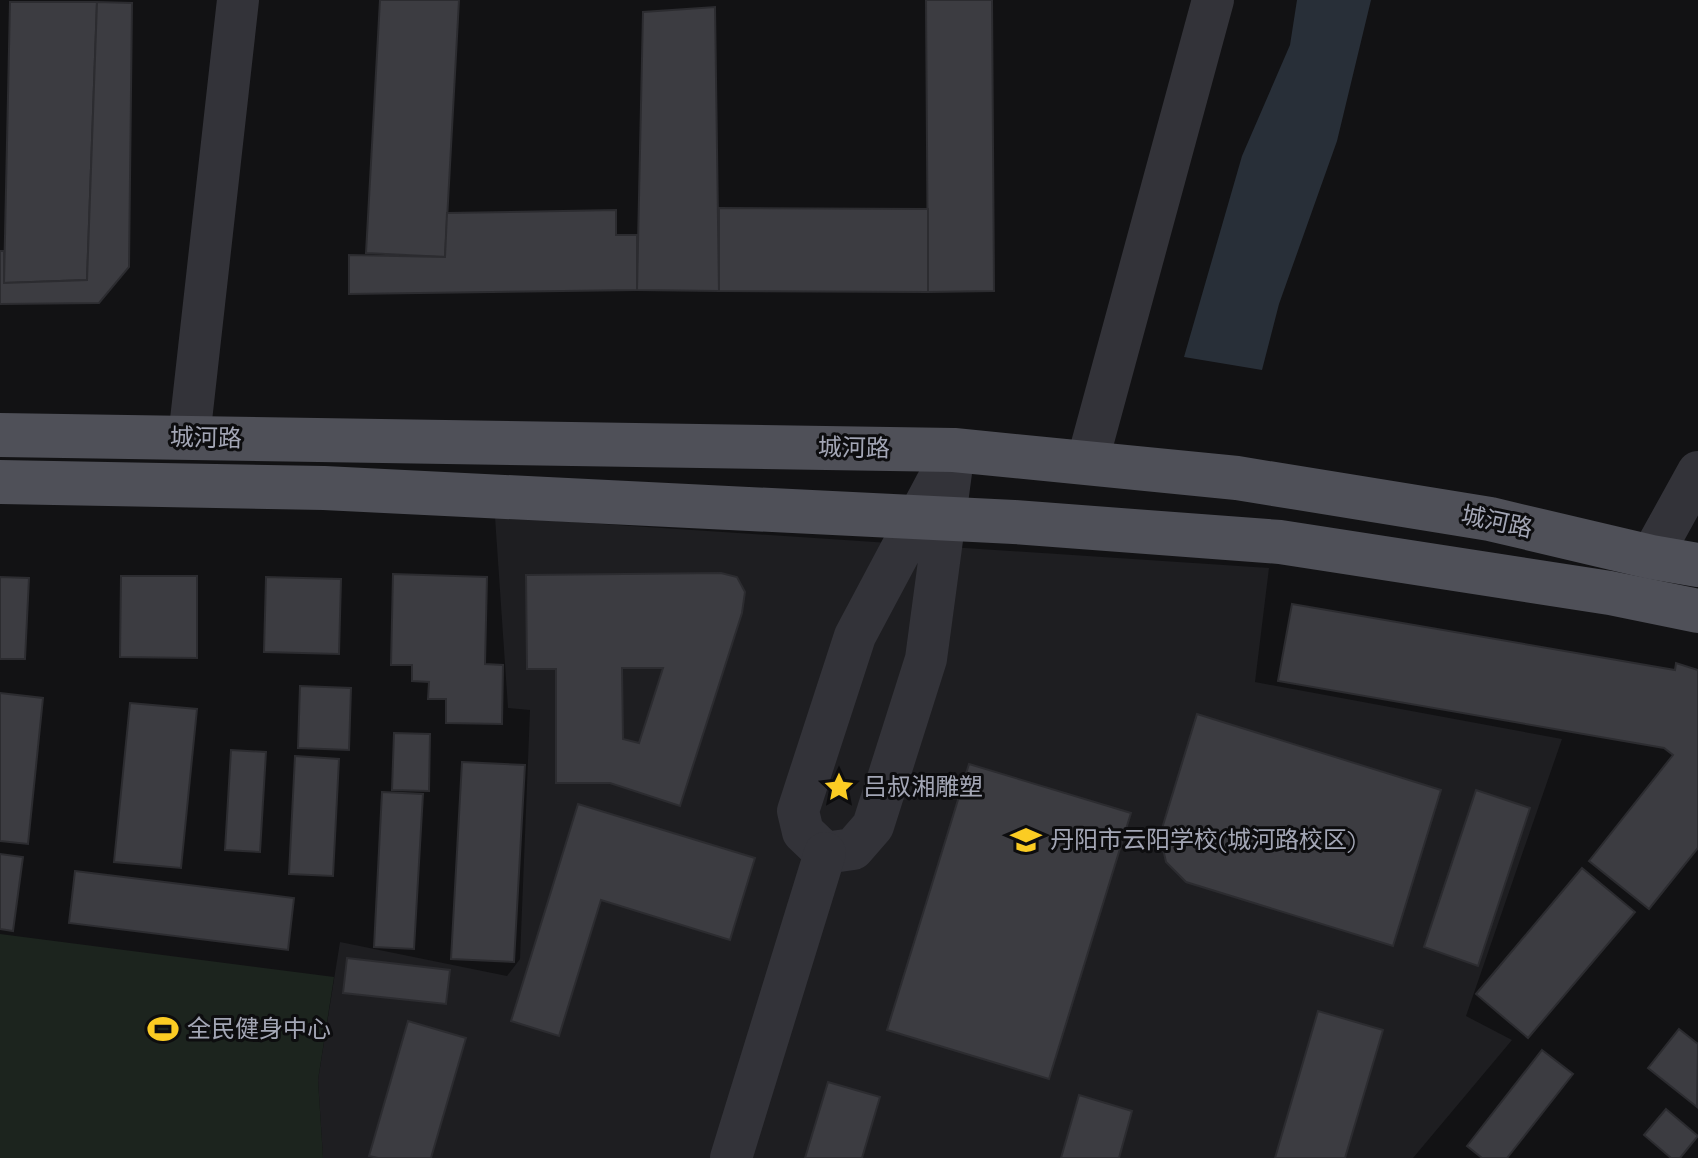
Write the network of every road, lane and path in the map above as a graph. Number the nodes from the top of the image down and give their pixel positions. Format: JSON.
{"nodes":[{"id":1,"x":238,"y":0,"type":"edge"},
{"id":2,"x":1213,"y":0,"type":"edge"},
{"id":3,"x":0,"y":435,"type":"edge"},
{"id":4,"x":189,"y":438,"type":"junction"},
{"id":5,"x":954,"y":450,"type":"junction"},
{"id":6,"x":1087,"y":463,"type":"junction"},
{"id":7,"x":1698,"y":472,"type":"edge"},
{"id":8,"x":0,"y":482,"type":"edge"},
{"id":9,"x":932,"y":518,"type":"junction"},
{"id":10,"x":1651,"y":557,"type":"junction"},
{"id":11,"x":1698,"y":565,"type":"edge"},
{"id":12,"x":1698,"y":611,"type":"edge"},
{"id":13,"x":825,"y":853,"type":"junction"},
{"id":14,"x":731,"y":1158,"type":"edge"}],
"edges":[{"from":1,"to":4,"type":"street"},
{"from":2,"to":6,"type":"street"},
{"from":3,"to":4,"type":"main road","name":"城河路"},
{"from":4,"to":5,"type":"main road","name":"城河路"},
{"from":5,"to":6,"type":"main road","name":"城河路"},
{"from":5,"to":9,"type":"street"},
{"from":6,"to":10,"type":"main road","name":"城河路"},
{"from":7,"to":10,"type":"street"},
{"from":8,"to":9,"type":"main road","name":"城河路"},
{"from":9,"to":12,"type":"main road","name":"城河路"},
{"from":9,"to":13,"type":"street"},
{"from":9,"to":13,"type":"street"},
{"from":10,"to":11,"type":"main road","name":"城河路"},
{"from":13,"to":14,"type":"street"}]}
